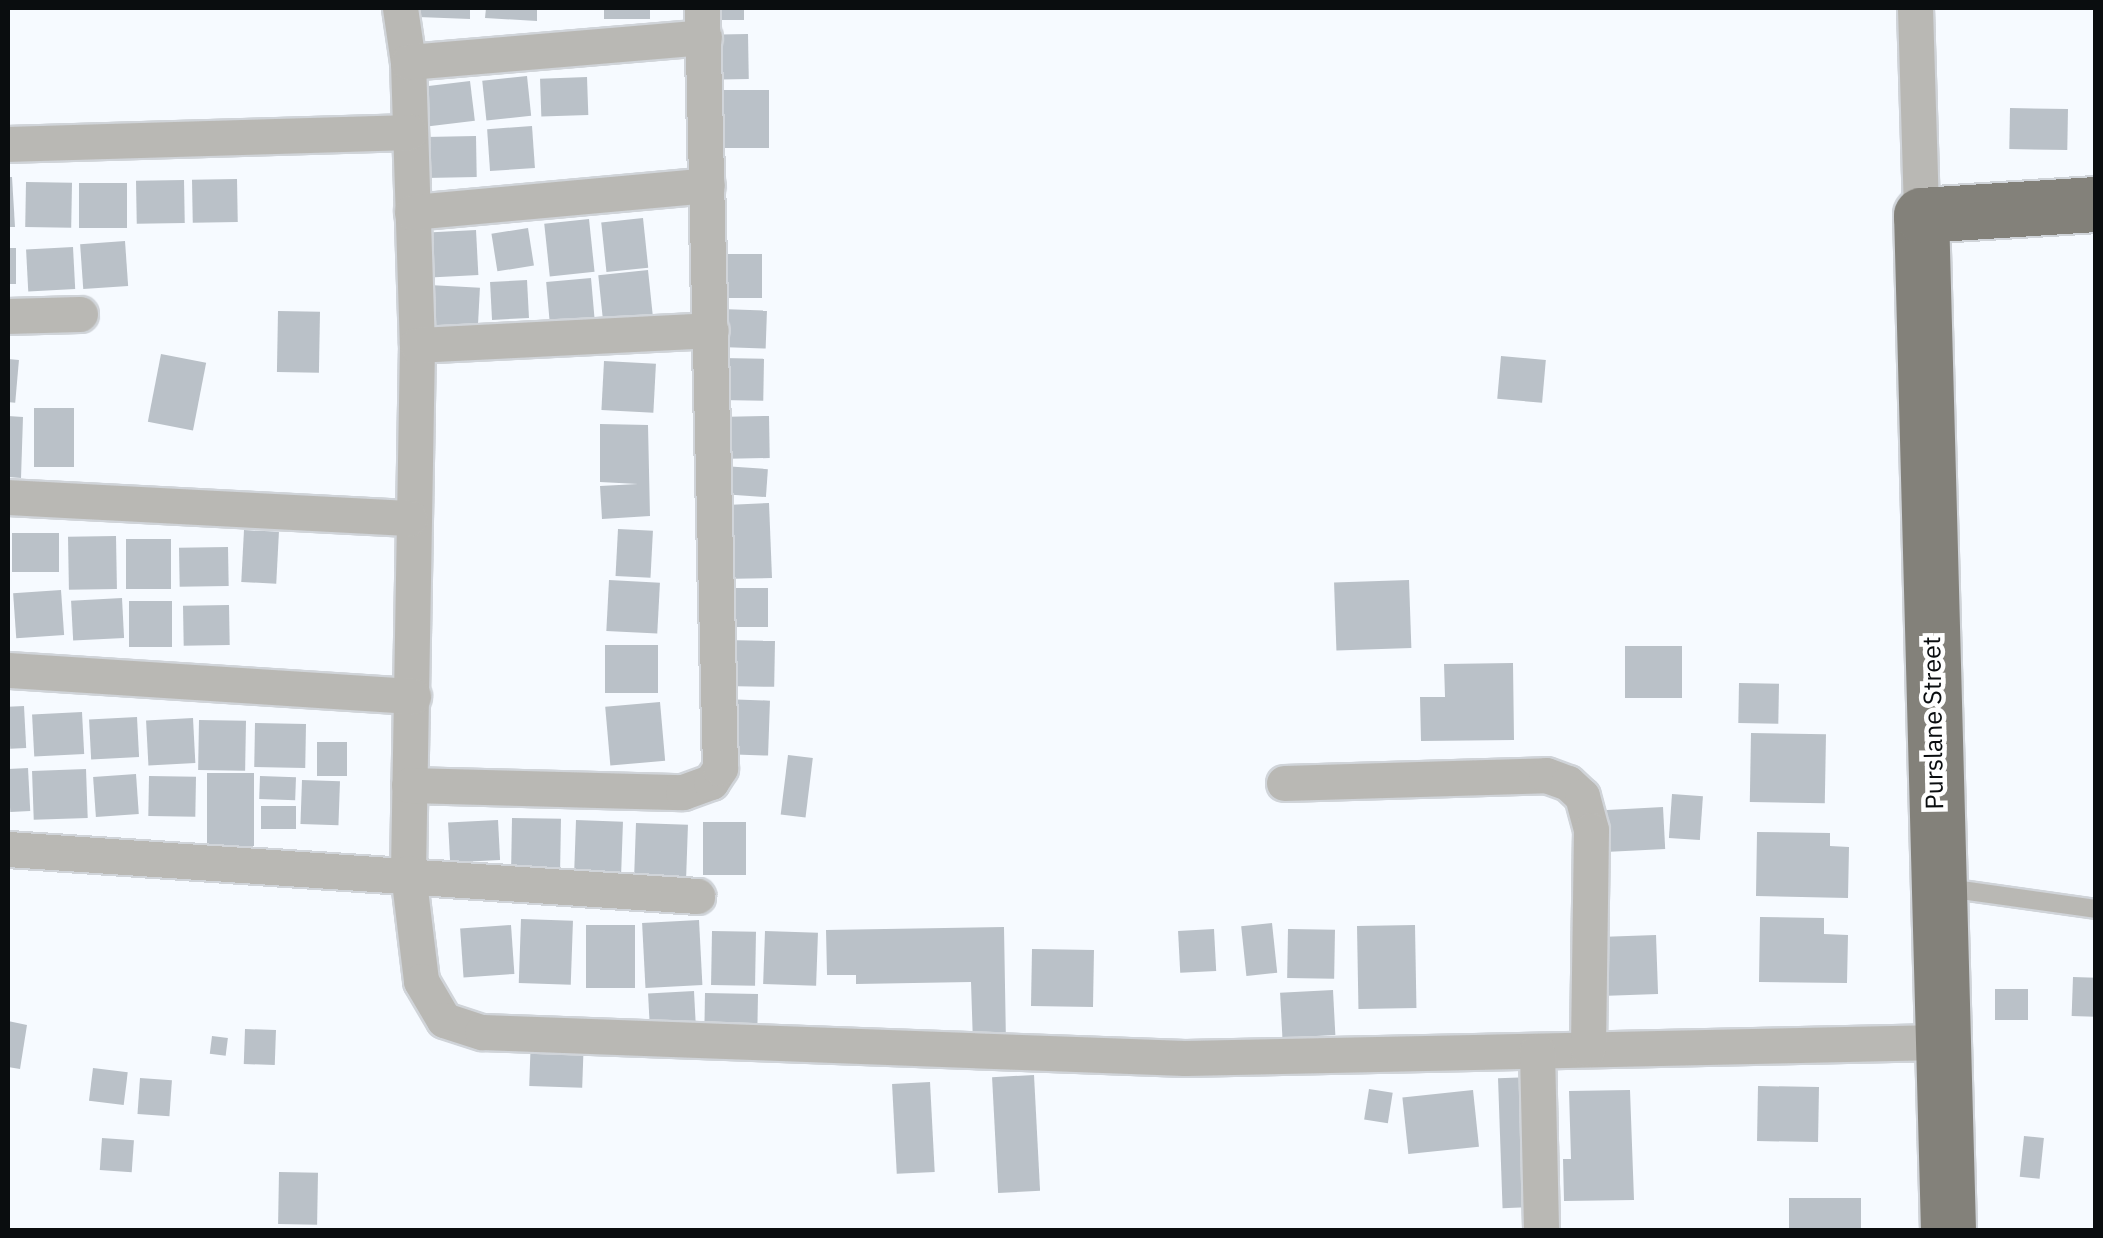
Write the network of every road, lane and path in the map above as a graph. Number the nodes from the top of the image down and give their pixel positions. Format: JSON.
{"nodes":[{"id":1,"x":400,"y":8,"type":"edge"},
{"id":2,"x":1914,"y":8,"type":"edge"},
{"id":3,"x":703,"y":22,"type":"edge"},
{"id":4,"x":408,"y":62,"type":"junction"},
{"id":5,"x":410,"y":132,"type":"junction"},
{"id":6,"x":8,"y":144,"type":"edge"},
{"id":7,"x":706,"y":185,"type":"junction"},
{"id":8,"x":2096,"y":204,"type":"edge"},
{"id":9,"x":412,"y":212,"type":"junction"},
{"id":10,"x":1922,"y":215,"type":"junction"},
{"id":11,"x":80,"y":314,"type":"dead end"},
{"id":12,"x":8,"y":316,"type":"edge"},
{"id":13,"x":711,"y":330,"type":"junction"},
{"id":14,"x":417,"y":345,"type":"junction"},
{"id":15,"x":8,"y":497,"type":"edge"},
{"id":16,"x":410,"y":518,"type":"junction"},
{"id":17,"x":8,"y":670,"type":"edge"},
{"id":18,"x":414,"y":696,"type":"junction"},
{"id":19,"x":1284,"y":783,"type":"dead end"},
{"id":20,"x":409,"y":785,"type":"junction"},
{"id":21,"x":8,"y":849,"type":"edge"},
{"id":22,"x":408,"y":873,"type":"junction"},
{"id":23,"x":1936,"y":887,"type":"junction"},
{"id":24,"x":698,"y":896,"type":"dead end"},
{"id":25,"x":2096,"y":910,"type":"edge"},
{"id":26,"x":1940,"y":1042,"type":"junction"},
{"id":27,"x":1588,"y":1049,"type":"junction"},
{"id":28,"x":1537,"y":1050,"type":"junction"},
{"id":29,"x":1542,"y":1230,"type":"edge"},
{"id":30,"x":1948,"y":1230,"type":"edge"}],
"edges":[{"from":1,"to":4,"type":"street"},
{"from":2,"to":10,"type":"street"},
{"from":3,"to":4,"type":"street"},
{"from":3,"to":7,"type":"street"},
{"from":4,"to":5,"type":"street"},
{"from":5,"to":6,"type":"street"},
{"from":5,"to":9,"type":"street"},
{"from":7,"to":9,"type":"street"},
{"from":7,"to":13,"type":"street"},
{"from":8,"to":10,"type":"main road"},
{"from":9,"to":14,"type":"street"},
{"from":10,"to":23,"type":"main road","name":"Purslane Street"},
{"from":11,"to":12,"type":"street"},
{"from":13,"to":14,"type":"street"},
{"from":13,"to":20,"type":"street"},
{"from":14,"to":16,"type":"street"},
{"from":15,"to":16,"type":"street"},
{"from":16,"to":18,"type":"street"},
{"from":17,"to":18,"type":"street"},
{"from":18,"to":20,"type":"street"},
{"from":19,"to":27,"type":"street"},
{"from":20,"to":22,"type":"street"},
{"from":21,"to":22,"type":"street"},
{"from":22,"to":24,"type":"street"},
{"from":22,"to":28,"type":"street"},
{"from":23,"to":25,"type":"lane"},
{"from":23,"to":26,"type":"main road","name":"Purslane Street"},
{"from":26,"to":27,"type":"street"},
{"from":26,"to":30,"type":"main road","name":"Purslane Street"},
{"from":27,"to":28,"type":"street"},
{"from":28,"to":29,"type":"street"}]}
